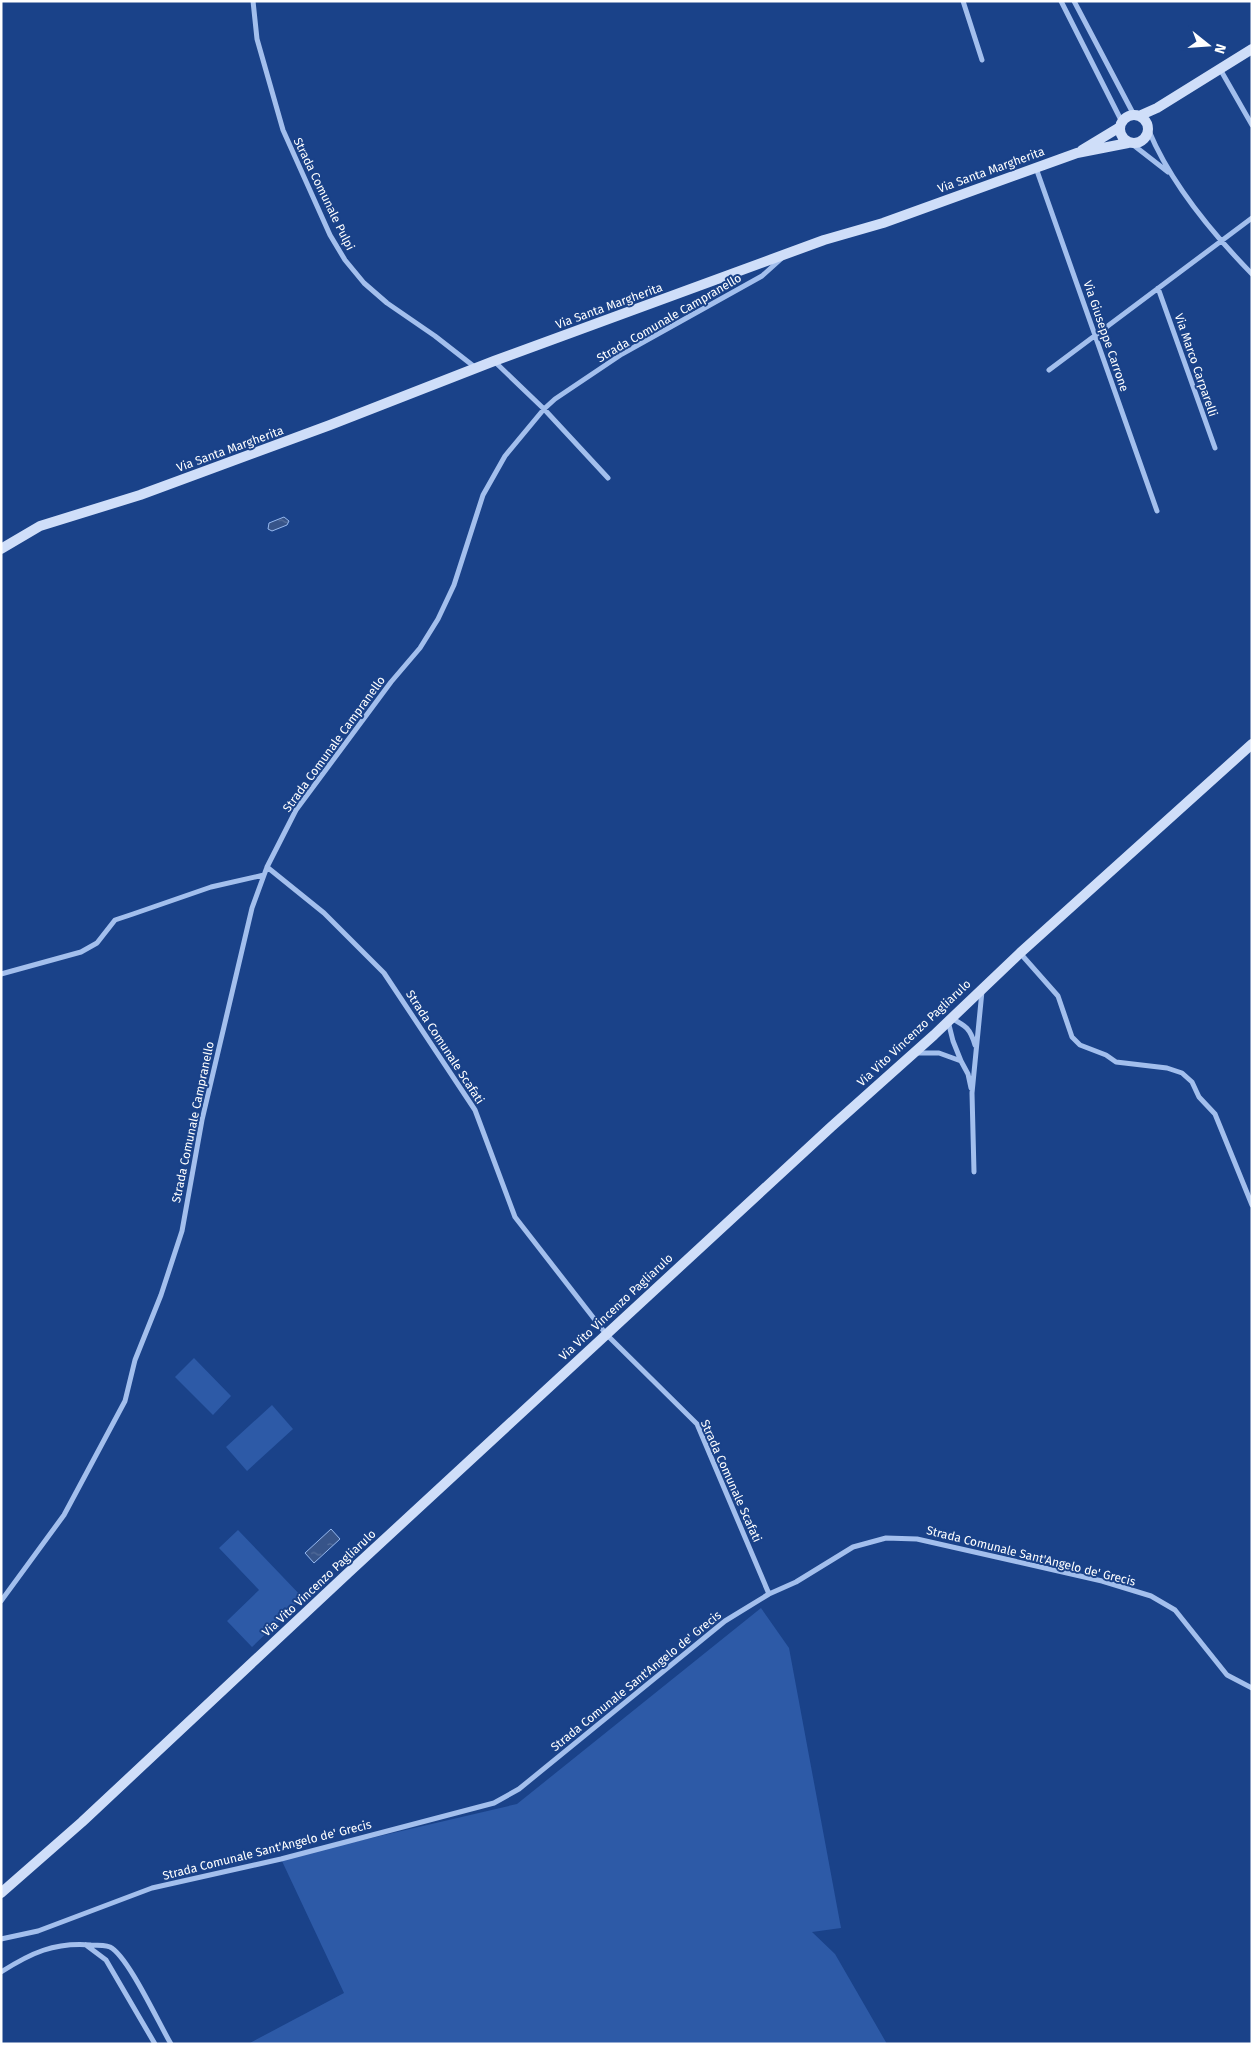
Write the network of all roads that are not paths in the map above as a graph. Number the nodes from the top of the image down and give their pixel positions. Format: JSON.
{"nodes":[{"id":1,"x":253,"y":1,"type":"edge"},
{"id":2,"x":963,"y":1,"type":"edge"},
{"id":3,"x":1061,"y":1,"type":"edge"},
{"id":4,"x":1074,"y":1,"type":"edge"},
{"id":5,"x":1252,"y":49,"type":"edge"},
{"id":6,"x":982,"y":60,"type":"dead end"},
{"id":7,"x":1220,"y":68,"type":"junction"},
{"id":8,"x":1157,"y":108,"type":"junction"},
{"id":9,"x":1136,"y":115,"type":"junction"},
{"id":10,"x":1121,"y":124,"type":"junction"},
{"id":11,"x":1252,"y":125,"type":"edge"},
{"id":12,"x":1148,"y":128,"type":"junction"},
{"id":13,"x":1130,"y":143,"type":"junction"},
{"id":14,"x":1078,"y":153,"type":"junction"},
{"id":15,"x":1036,"y":167,"type":"junction"},
{"id":16,"x":1172,"y":175,"type":"junction"},
{"id":17,"x":1252,"y":218,"type":"edge"},
{"id":18,"x":1220,"y":242,"type":"junction"},
{"id":19,"x":786,"y":255,"type":"junction"},
{"id":20,"x":1252,"y":274,"type":"edge"},
{"id":21,"x":1158,"y":288,"type":"junction"},
{"id":22,"x":1095,"y":336,"type":"junction"},
{"id":23,"x":494,"y":361,"type":"junction"},
{"id":24,"x":476,"y":368,"type":"junction"},
{"id":25,"x":1049,"y":370,"type":"dead end"},
{"id":26,"x":544,"y":409,"type":"junction"},
{"id":27,"x":1215,"y":448,"type":"dead end"},
{"id":28,"x":608,"y":478,"type":"dead end"},
{"id":29,"x":1157,"y":511,"type":"dead end"},
{"id":30,"x":1,"y":549,"type":"edge"},
{"id":31,"x":1252,"y":744,"type":"edge"},
{"id":32,"x":267,"y":867,"type":"junction"},
{"id":33,"x":264,"y":875,"type":"junction"},
{"id":34,"x":1020,"y":953,"type":"junction"},
{"id":35,"x":1,"y":974,"type":"edge"},
{"id":36,"x":982,"y":988,"type":"junction"},
{"id":37,"x":950,"y":1019,"type":"junction"},
{"id":38,"x":976,"y":1048,"type":"junction"},
{"id":39,"x":913,"y":1053,"type":"junction"},
{"id":40,"x":961,"y":1061,"type":"junction"},
{"id":41,"x":972,"y":1093,"type":"junction"},
{"id":42,"x":974,"y":1172,"type":"dead end"},
{"id":43,"x":1252,"y":1205,"type":"edge"},
{"id":44,"x":606,"y":1334,"type":"junction"},
{"id":45,"x":769,"y":1594,"type":"junction"},
{"id":46,"x":1,"y":1600,"type":"edge"},
{"id":47,"x":1252,"y":1688,"type":"edge"},
{"id":48,"x":1,"y":1893,"type":"edge"},
{"id":49,"x":1,"y":1939,"type":"edge"},
{"id":50,"x":85,"y":1944,"type":"junction"},
{"id":51,"x":1,"y":1972,"type":"edge"},
{"id":52,"x":155,"y":2044,"type":"edge"},
{"id":53,"x":171,"y":2044,"type":"edge"}],
"edges":[{"from":1,"to":24,"type":"street","name":"Strada Comunale Pulpi"},
{"from":2,"to":6,"type":"street"},
{"from":3,"to":10,"type":"street"},
{"from":4,"to":9,"type":"street"},
{"from":5,"to":7,"type":"street"},
{"from":7,"to":8,"type":"street"},
{"from":7,"to":11,"type":"street"},
{"from":8,"to":9,"type":"street"},
{"from":8,"to":12,"type":"street"},
{"from":9,"to":10,"type":"street"},
{"from":9,"to":12,"type":"street"},
{"from":10,"to":13,"type":"street"},
{"from":10,"to":14,"type":"street","name":"Via Santa Margherita"},
{"from":12,"to":13,"type":"street"},
{"from":12,"to":16,"type":"street"},
{"from":13,"to":14,"type":"street","name":"Via Santa Margherita"},
{"from":13,"to":16,"type":"street"},
{"from":14,"to":15,"type":"street","name":"Via Santa Margherita"},
{"from":15,"to":19,"type":"street","name":"Via Santa Margherita"},
{"from":15,"to":22,"type":"street","name":"Via Giuseppe Carrone"},
{"from":16,"to":18,"type":"street"},
{"from":17,"to":18,"type":"street"},
{"from":18,"to":20,"type":"street"},
{"from":18,"to":21,"type":"street"},
{"from":19,"to":23,"type":"street","name":"Via Santa Margherita"},
{"from":19,"to":26,"type":"street","name":"Strada Comunale Campranello"},
{"from":21,"to":22,"type":"street"},
{"from":21,"to":27,"type":"street","name":"Via Marco Carparelli"},
{"from":22,"to":25,"type":"street"},
{"from":22,"to":29,"type":"street","name":"Via Giuseppe Carrone"},
{"from":23,"to":24,"type":"street","name":"Via Santa Margherita"},
{"from":23,"to":26,"type":"street"},
{"from":24,"to":30,"type":"street","name":"Via Santa Margherita"},
{"from":26,"to":28,"type":"street"},
{"from":26,"to":32,"type":"street","name":"Strada Comunale Campranello"},
{"from":31,"to":34,"type":"street","name":"Via Vito Vincenzo Pagliarulo"},
{"from":32,"to":33,"type":"street","name":"Strada Comunale Campranello"},
{"from":32,"to":44,"type":"street","name":"Strada Comunale Scafati"},
{"from":33,"to":35,"type":"street"},
{"from":33,"to":46,"type":"street","name":"Strada Comunale Campranello"},
{"from":34,"to":36,"type":"street","name":"Via Vito Vincenzo Pagliarulo"},
{"from":34,"to":43,"type":"street"},
{"from":36,"to":37,"type":"street","name":"Via Vito Vincenzo Pagliarulo"},
{"from":36,"to":38,"type":"street"},
{"from":37,"to":38,"type":"street"},
{"from":37,"to":39,"type":"street","name":"Via Vito Vincenzo Pagliarulo"},
{"from":37,"to":40,"type":"street"},
{"from":38,"to":41,"type":"street"},
{"from":39,"to":40,"type":"street"},
{"from":39,"to":44,"type":"street","name":"Via Vito Vincenzo Pagliarulo"},
{"from":40,"to":41,"type":"street"},
{"from":41,"to":42,"type":"street"},
{"from":44,"to":45,"type":"street","name":"Strada Comunale Scafati"},
{"from":44,"to":48,"type":"street","name":"Via Vito Vincenzo Pagliarulo"},
{"from":45,"to":47,"type":"street","name":"Strada Comunale Sant'Angelo de' Grecis"},
{"from":45,"to":49,"type":"street","name":"Strada Comunale Sant'Angelo de' Grecis"},
{"from":50,"to":51,"type":"street"},
{"from":50,"to":52,"type":"street"},
{"from":50,"to":53,"type":"street"}]}
